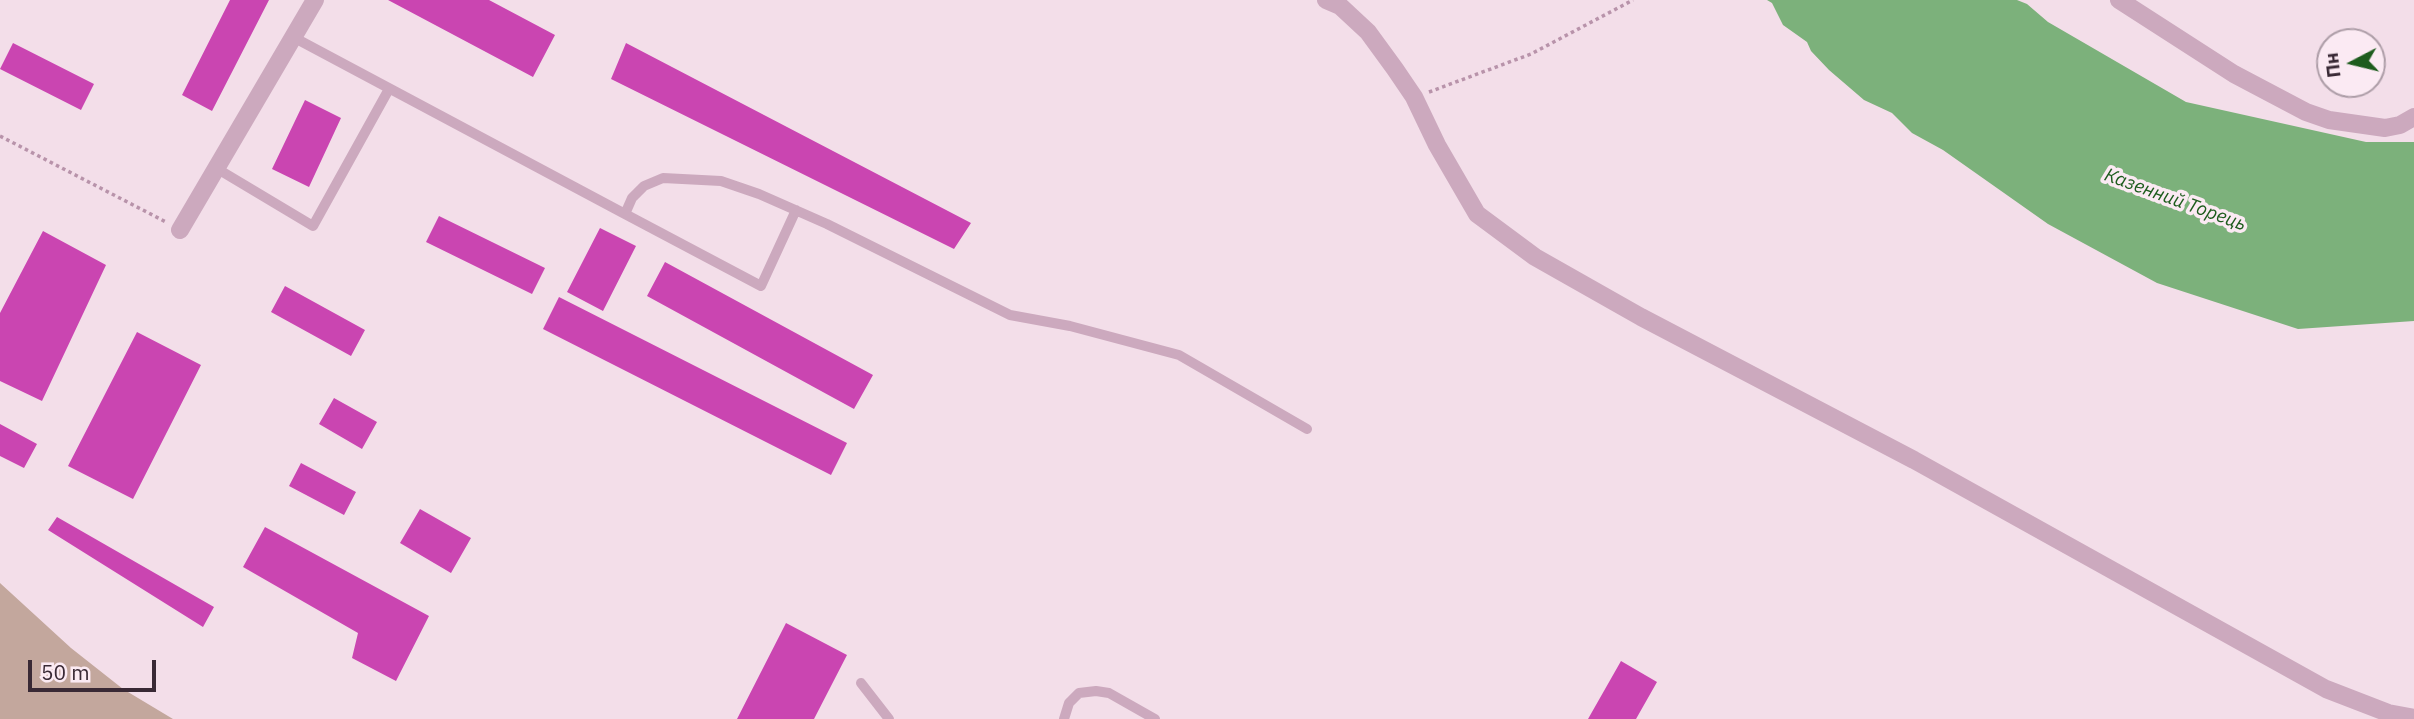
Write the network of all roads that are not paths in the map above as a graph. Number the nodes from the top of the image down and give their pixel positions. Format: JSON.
{"nodes":[{"id":1,"x":315,"y":0,"type":"edge"},
{"id":2,"x":1326,"y":0,"type":"edge"},
{"id":3,"x":2119,"y":0,"type":"edge"},
{"id":4,"x":293,"y":37,"type":"junction"},
{"id":5,"x":389,"y":89,"type":"junction"},
{"id":6,"x":2414,"y":117,"type":"edge"},
{"id":7,"x":216,"y":168,"type":"junction"},
{"id":8,"x":796,"y":210,"type":"junction"},
{"id":9,"x":625,"y":215,"type":"junction"},
{"id":10,"x":180,"y":230,"type":"road end"},
{"id":11,"x":1307,"y":429,"type":"dead end"},
{"id":12,"x":861,"y":682,"type":"dead end"},
{"id":13,"x":2414,"y":718,"type":"edge"},
{"id":14,"x":889,"y":719,"type":"edge"},
{"id":15,"x":1064,"y":719,"type":"edge"},
{"id":16,"x":1155,"y":719,"type":"edge"}],
"edges":[{"from":1,"to":4,"type":"street"},
{"from":2,"to":13,"type":"street"},
{"from":3,"to":6,"type":"street"},
{"from":4,"to":5,"type":"lane"},
{"from":4,"to":7,"type":"street"},
{"from":5,"to":7,"type":"lane"},
{"from":5,"to":9,"type":"lane"},
{"from":7,"to":10,"type":"street"},
{"from":8,"to":9,"type":"lane"},
{"from":8,"to":9,"type":"lane"},
{"from":8,"to":11,"type":"lane"},
{"from":12,"to":14,"type":"lane"},
{"from":15,"to":16,"type":"lane"}]}
